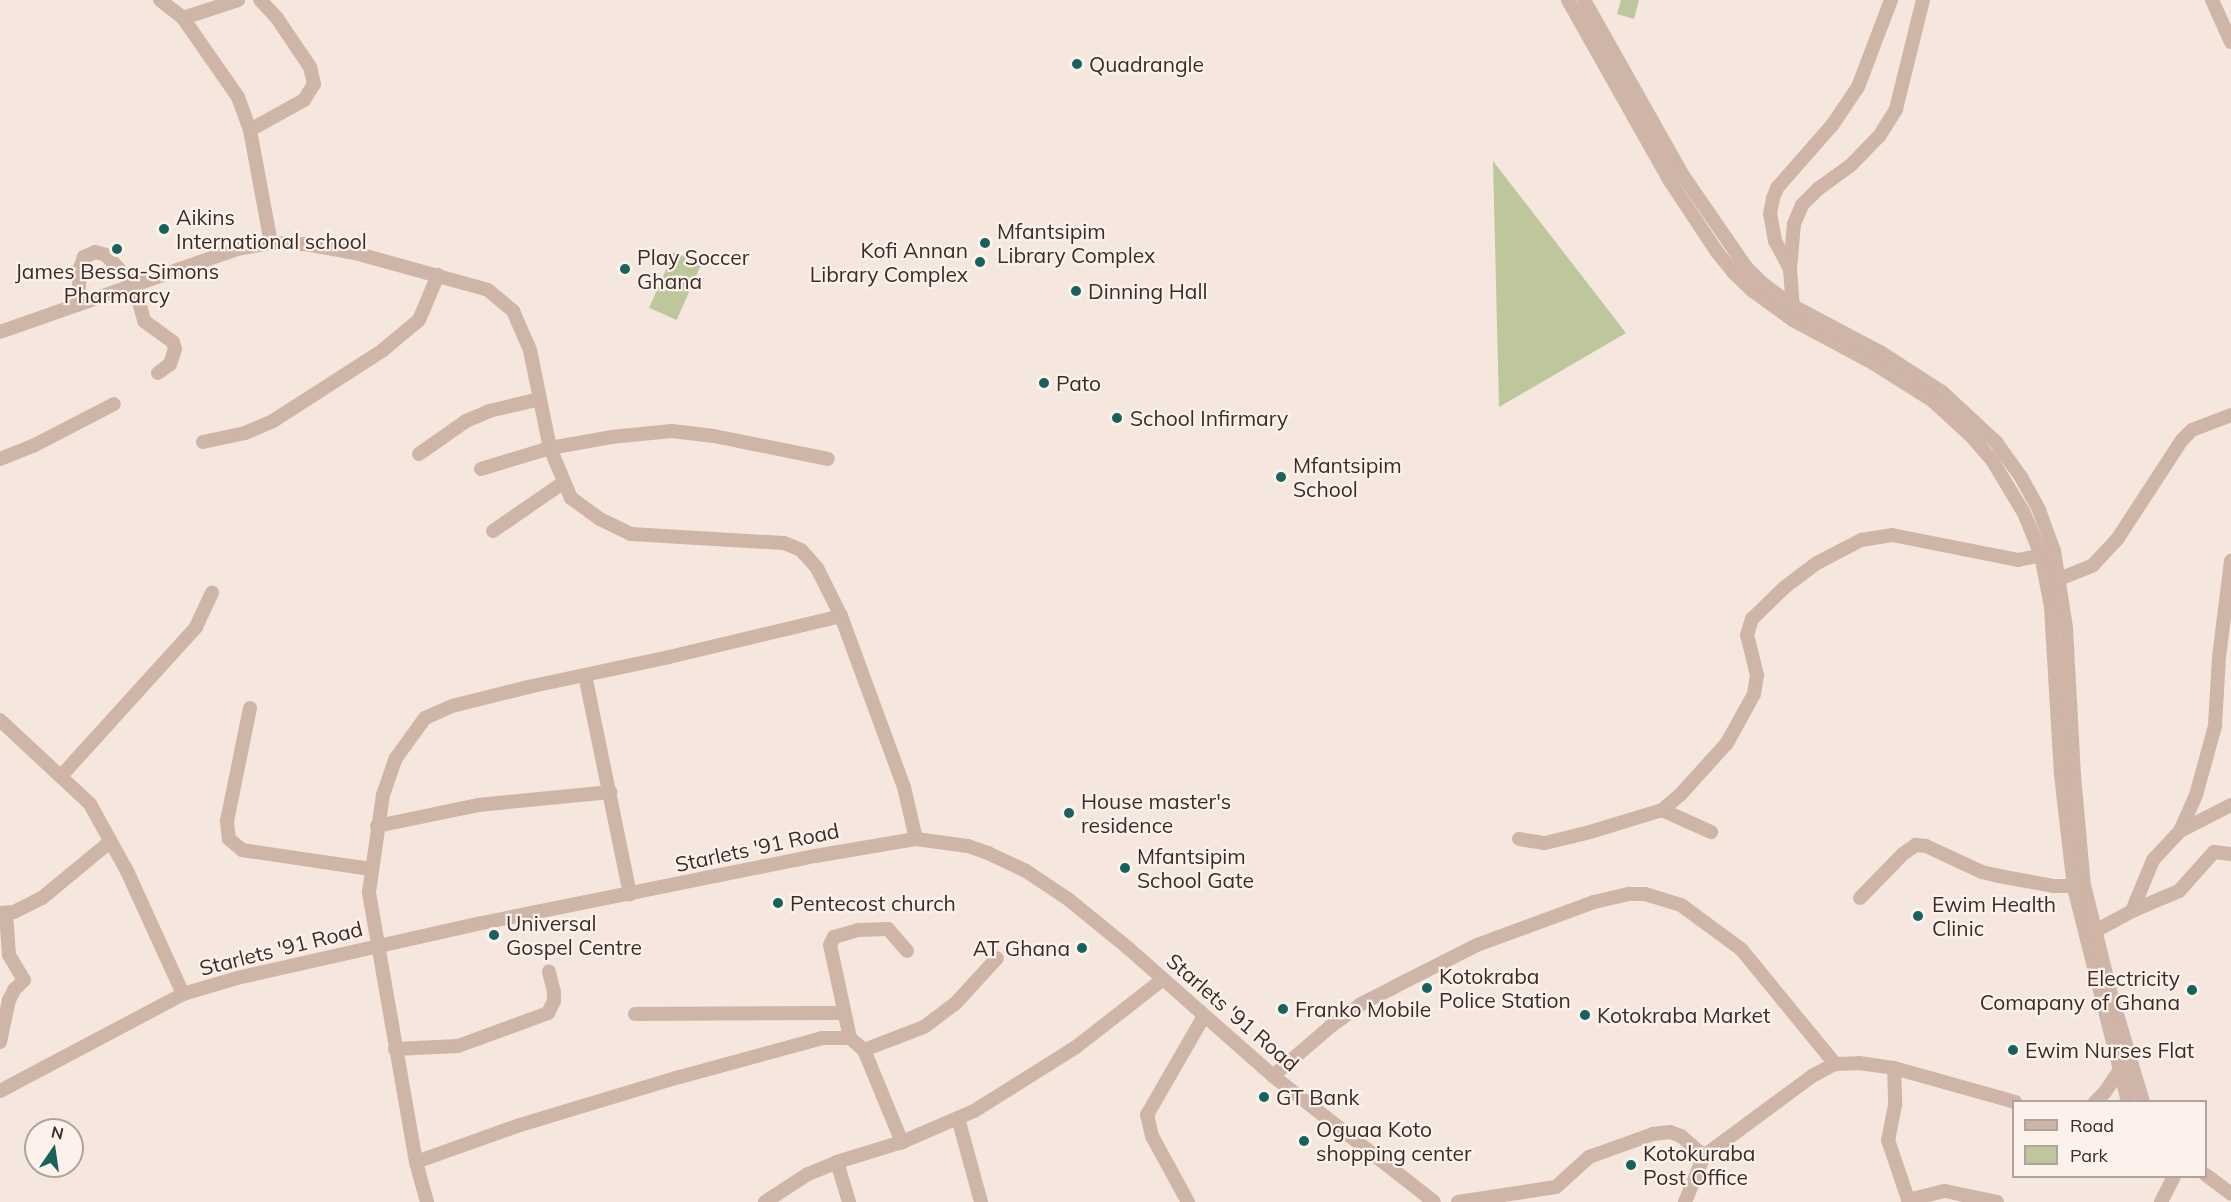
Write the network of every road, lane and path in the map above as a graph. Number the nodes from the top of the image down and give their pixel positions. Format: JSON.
{"nodes":[{"id":1,"x":160,"y":0,"type":"edge"},
{"id":2,"x":238,"y":0,"type":"edge"},
{"id":3,"x":260,"y":0,"type":"edge"},
{"id":4,"x":1568,"y":0,"type":"edge"},
{"id":5,"x":1584,"y":0,"type":"edge"},
{"id":6,"x":1891,"y":0,"type":"edge"},
{"id":7,"x":1923,"y":0,"type":"edge"},
{"id":8,"x":2212,"y":0,"type":"edge"},
{"id":9,"x":183,"y":18,"type":"junction"},
{"id":10,"x":2231,"y":42,"type":"edge"},
{"id":11,"x":250,"y":130,"type":"junction"},
{"id":12,"x":271,"y":243,"type":"junction"},
{"id":13,"x":1790,"y":268,"type":"junction"},
{"id":14,"x":438,"y":275,"type":"junction"},
{"id":15,"x":134,"y":285,"type":"junction"},
{"id":16,"x":78,"y":304,"type":"junction"},
{"id":17,"x":1793,"y":313,"type":"junction"},
{"id":18,"x":0,"y":332,"type":"edge"},
{"id":19,"x":158,"y":373,"type":"dead end"},
{"id":20,"x":540,"y":399,"type":"junction"},
{"id":21,"x":114,"y":404,"type":"dead end"},
{"id":22,"x":2231,"y":415,"type":"edge"},
{"id":23,"x":203,"y":442,"type":"dead end"},
{"id":24,"x":550,"y":448,"type":"junction"},
{"id":25,"x":419,"y":454,"type":"dead end"},
{"id":26,"x":0,"y":459,"type":"edge"},
{"id":27,"x":828,"y":459,"type":"dead end"},
{"id":28,"x":481,"y":469,"type":"dead end"},
{"id":29,"x":564,"y":482,"type":"junction"},
{"id":30,"x":493,"y":531,"type":"dead end"},
{"id":31,"x":2041,"y":555,"type":"junction"},
{"id":32,"x":2231,"y":561,"type":"edge"},
{"id":33,"x":2059,"y":579,"type":"junction"},
{"id":34,"x":212,"y":593,"type":"dead end"},
{"id":35,"x":841,"y":616,"type":"junction"},
{"id":36,"x":585,"y":675,"type":"junction"},
{"id":37,"x":250,"y":708,"type":"dead end"},
{"id":38,"x":0,"y":720,"type":"edge"},
{"id":39,"x":62,"y":775,"type":"junction"},
{"id":40,"x":610,"y":792,"type":"junction"},
{"id":41,"x":2231,"y":805,"type":"edge"},
{"id":42,"x":1662,"y":810,"type":"junction"},
{"id":43,"x":377,"y":826,"type":"junction"},
{"id":44,"x":2180,"y":831,"type":"junction"},
{"id":45,"x":1711,"y":832,"type":"dead end"},
{"id":46,"x":916,"y":839,"type":"junction"},
{"id":47,"x":1519,"y":839,"type":"dead end"},
{"id":48,"x":111,"y":841,"type":"junction"},
{"id":49,"x":2231,"y":854,"type":"edge"},
{"id":50,"x":370,"y":869,"type":"junction"},
{"id":51,"x":2079,"y":887,"type":"junction"},
{"id":52,"x":630,"y":894,"type":"junction"},
{"id":53,"x":1860,"y":898,"type":"dead end"},
{"id":54,"x":2133,"y":911,"type":"junction"},
{"id":55,"x":3,"y":913,"type":"edge"},
{"id":56,"x":2091,"y":934,"type":"junction"},
{"id":57,"x":378,"y":945,"type":"junction"},
{"id":58,"x":907,"y":951,"type":"dead end"},
{"id":59,"x":997,"y":958,"type":"dead end"},
{"id":60,"x":549,"y":972,"type":"dead end"},
{"id":61,"x":1162,"y":981,"type":"junction"},
{"id":62,"x":183,"y":994,"type":"junction"},
{"id":63,"x":843,"y":1013,"type":"junction"},
{"id":64,"x":635,"y":1014,"type":"dead end"},
{"id":65,"x":1204,"y":1017,"type":"junction"},
{"id":66,"x":850,"y":1038,"type":"junction"},
{"id":67,"x":0,"y":1042,"type":"edge"},
{"id":68,"x":395,"y":1049,"type":"junction"},
{"id":69,"x":864,"y":1050,"type":"junction"},
{"id":70,"x":1835,"y":1064,"type":"junction"},
{"id":71,"x":1894,"y":1068,"type":"junction"},
{"id":72,"x":2120,"y":1070,"type":"junction"},
{"id":73,"x":1273,"y":1076,"type":"junction"},
{"id":74,"x":0,"y":1091,"type":"edge"},
{"id":75,"x":2012,"y":1100,"type":"edge"},
{"id":76,"x":2096,"y":1100,"type":"edge"},
{"id":77,"x":2128,"y":1100,"type":"edge"},
{"id":78,"x":2143,"y":1100,"type":"edge"},
{"id":79,"x":958,"y":1118,"type":"junction"},
{"id":80,"x":902,"y":1142,"type":"junction"},
{"id":81,"x":1704,"y":1156,"type":"junction"},
{"id":82,"x":417,"y":1162,"type":"junction"},
{"id":83,"x":837,"y":1162,"type":"junction"},
{"id":84,"x":2207,"y":1176,"type":"edge"},
{"id":85,"x":2173,"y":1178,"type":"edge"},
{"id":86,"x":2231,"y":1194,"type":"edge"},
{"id":87,"x":1909,"y":1201,"type":"edge"},
{"id":88,"x":427,"y":1202,"type":"edge"},
{"id":89,"x":765,"y":1202,"type":"edge"},
{"id":90,"x":849,"y":1202,"type":"edge"},
{"id":91,"x":981,"y":1202,"type":"edge"},
{"id":92,"x":1188,"y":1202,"type":"edge"},
{"id":93,"x":1434,"y":1202,"type":"edge"},
{"id":94,"x":1458,"y":1202,"type":"edge"},
{"id":95,"x":1685,"y":1202,"type":"edge"},
{"id":96,"x":1997,"y":1202,"type":"edge"},
{"id":97,"x":2161,"y":1202,"type":"edge"}],
"edges":[{"from":1,"to":9,"type":"street"},
{"from":2,"to":9,"type":"street"},
{"from":3,"to":11,"type":"street"},
{"from":4,"to":17,"type":"street"},
{"from":5,"to":17,"type":"street"},
{"from":6,"to":13,"type":"street"},
{"from":7,"to":13,"type":"street"},
{"from":8,"to":10,"type":"street"},
{"from":9,"to":11,"type":"street"},
{"from":11,"to":12,"type":"street"},
{"from":12,"to":14,"type":"street"},
{"from":12,"to":15,"type":"street"},
{"from":13,"to":17,"type":"street"},
{"from":14,"to":20,"type":"street"},
{"from":14,"to":23,"type":"street"},
{"from":15,"to":16,"type":"street"},
{"from":15,"to":16,"type":"street"},
{"from":15,"to":19,"type":"street"},
{"from":16,"to":18,"type":"street"},
{"from":17,"to":31,"type":"street"},
{"from":17,"to":33,"type":"street"},
{"from":20,"to":24,"type":"street"},
{"from":20,"to":25,"type":"street"},
{"from":21,"to":26,"type":"street"},
{"from":22,"to":33,"type":"street"},
{"from":24,"to":27,"type":"street"},
{"from":24,"to":28,"type":"street"},
{"from":24,"to":29,"type":"street"},
{"from":29,"to":30,"type":"street"},
{"from":29,"to":35,"type":"street"},
{"from":31,"to":42,"type":"street"},
{"from":31,"to":51,"type":"street"},
{"from":32,"to":44,"type":"street"},
{"from":33,"to":51,"type":"street"},
{"from":34,"to":39,"type":"street"},
{"from":35,"to":36,"type":"street"},
{"from":35,"to":46,"type":"street"},
{"from":36,"to":40,"type":"street"},
{"from":36,"to":43,"type":"street"},
{"from":37,"to":50,"type":"street"},
{"from":38,"to":39,"type":"street"},
{"from":39,"to":48,"type":"street"},
{"from":40,"to":43,"type":"street"},
{"from":40,"to":52,"type":"street"},
{"from":41,"to":44,"type":"street"},
{"from":42,"to":45,"type":"street"},
{"from":42,"to":47,"type":"street"},
{"from":43,"to":50,"type":"street"},
{"from":44,"to":54,"type":"street"},
{"from":46,"to":52,"type":"street","name":"Starlets '91 Road"},
{"from":46,"to":61,"type":"street","name":"Starlets '91 Road"},
{"from":48,"to":55,"type":"street"},
{"from":48,"to":62,"type":"street"},
{"from":49,"to":54,"type":"street"},
{"from":50,"to":57,"type":"street"},
{"from":51,"to":53,"type":"street"},
{"from":51,"to":56,"type":"street"},
{"from":52,"to":57,"type":"street","name":"Starlets '91 Road"},
{"from":54,"to":56,"type":"street"},
{"from":55,"to":67,"type":"street"},
{"from":56,"to":72,"type":"street"},
{"from":56,"to":78,"type":"street"},
{"from":57,"to":62,"type":"street","name":"Starlets '91 Road"},
{"from":57,"to":68,"type":"street"},
{"from":58,"to":63,"type":"street"},
{"from":59,"to":69,"type":"street"},
{"from":60,"to":68,"type":"street"},
{"from":61,"to":65,"type":"street","name":"Starlets '91 Road"},
{"from":61,"to":79,"type":"street"},
{"from":62,"to":74,"type":"street","name":"Starlets '91 Road"},
{"from":63,"to":64,"type":"street"},
{"from":63,"to":66,"type":"street"},
{"from":65,"to":73,"type":"street","name":"Starlets '91 Road"},
{"from":65,"to":92,"type":"street"},
{"from":66,"to":69,"type":"street"},
{"from":66,"to":82,"type":"street"},
{"from":68,"to":82,"type":"street"},
{"from":69,"to":80,"type":"street"},
{"from":70,"to":71,"type":"street"},
{"from":70,"to":73,"type":"street"},
{"from":70,"to":81,"type":"street"},
{"from":71,"to":75,"type":"street"},
{"from":71,"to":87,"type":"street"},
{"from":72,"to":76,"type":"street"},
{"from":72,"to":77,"type":"street"},
{"from":73,"to":93,"type":"street","name":"Starlets '91 Road"},
{"from":79,"to":80,"type":"street"},
{"from":79,"to":91,"type":"street"},
{"from":80,"to":83,"type":"street"},
{"from":81,"to":94,"type":"street"},
{"from":81,"to":95,"type":"street"},
{"from":82,"to":88,"type":"street"},
{"from":83,"to":89,"type":"street"},
{"from":83,"to":90,"type":"street"},
{"from":84,"to":86,"type":"street"},
{"from":85,"to":97,"type":"street"},
{"from":87,"to":96,"type":"street"}]}
